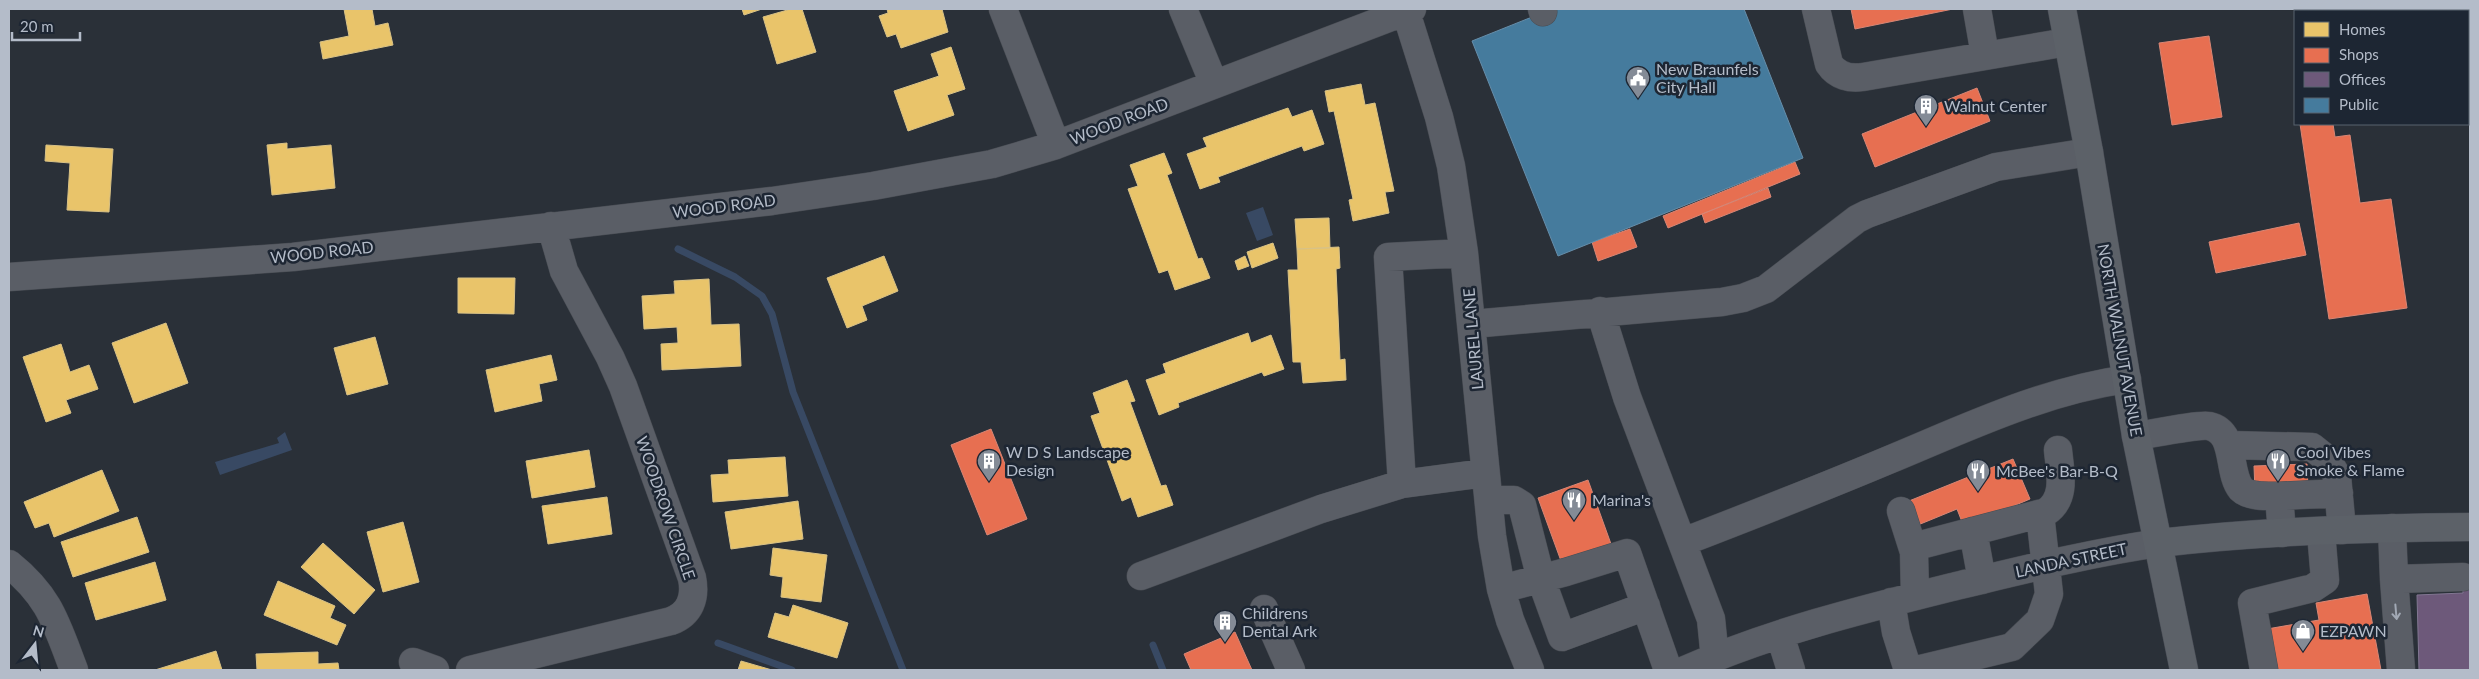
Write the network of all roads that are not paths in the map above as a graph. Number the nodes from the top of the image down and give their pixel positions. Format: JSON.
{"nodes":[{"id":1,"x":1003,"y":9,"type":"edge"},
{"id":2,"x":1183,"y":9,"type":"edge"},
{"id":3,"x":1816,"y":9,"type":"edge"},
{"id":4,"x":1977,"y":9,"type":"edge"},
{"id":5,"x":2062,"y":9,"type":"edge"},
{"id":6,"x":1408,"y":10,"type":"edge"},
{"id":7,"x":2067,"y":42,"type":"junction"},
{"id":8,"x":1985,"y":55,"type":"junction"},
{"id":9,"x":1214,"y":84,"type":"junction"},
{"id":10,"x":1056,"y":145,"type":"junction"},
{"id":11,"x":2089,"y":152,"type":"junction"},
{"id":12,"x":551,"y":226,"type":"junction"},
{"id":13,"x":1464,"y":253,"type":"junction"},
{"id":14,"x":9,"y":276,"type":"edge"},
{"id":15,"x":1600,"y":311,"type":"junction"},
{"id":16,"x":1472,"y":324,"type":"junction"},
{"id":17,"x":2127,"y":379,"type":"junction"},
{"id":18,"x":2136,"y":436,"type":"junction"},
{"id":19,"x":2229,"y":446,"type":"junction"},
{"id":20,"x":2058,"y":450,"type":"dead end"},
{"id":21,"x":1485,"y":473,"type":"junction"},
{"id":22,"x":1402,"y":484,"type":"junction"},
{"id":23,"x":2339,"y":492,"type":"junction"},
{"id":24,"x":2279,"y":496,"type":"junction"},
{"id":25,"x":1490,"y":500,"type":"junction"},
{"id":26,"x":1901,"y":511,"type":"dead end"},
{"id":27,"x":2040,"y":514,"type":"junction"},
{"id":28,"x":2470,"y":527,"type":"edge"},
{"id":29,"x":2392,"y":528,"type":"junction"},
{"id":30,"x":1973,"y":531,"type":"junction"},
{"id":31,"x":2332,"y":531,"type":"junction"},
{"id":32,"x":2282,"y":533,"type":"junction"},
{"id":33,"x":1683,"y":542,"type":"junction"},
{"id":34,"x":2159,"y":542,"type":"junction"},
{"id":35,"x":1913,"y":547,"type":"junction"},
{"id":36,"x":9,"y":564,"type":"edge"},
{"id":37,"x":2046,"y":564,"type":"junction"},
{"id":38,"x":1141,"y":576,"type":"dead end"},
{"id":39,"x":2462,"y":577,"type":"dead end"},
{"id":40,"x":1541,"y":578,"type":"junction"},
{"id":41,"x":2394,"y":579,"type":"junction"},
{"id":42,"x":1982,"y":580,"type":"junction"},
{"id":43,"x":1501,"y":589,"type":"junction"},
{"id":44,"x":1903,"y":599,"type":"junction"},
{"id":45,"x":1646,"y":606,"type":"junction"},
{"id":46,"x":1264,"y":609,"type":"dead end"},
{"id":47,"x":1780,"y":635,"type":"junction"},
{"id":48,"x":1744,"y":660,"type":"edge"},
{"id":49,"x":1690,"y":668,"type":"edge"},
{"id":50,"x":74,"y":670,"type":"edge"},
{"id":51,"x":470,"y":670,"type":"edge"},
{"id":52,"x":1291,"y":670,"type":"edge"},
{"id":53,"x":1530,"y":670,"type":"edge"},
{"id":54,"x":1791,"y":670,"type":"edge"},
{"id":55,"x":1908,"y":670,"type":"edge"},
{"id":56,"x":1916,"y":670,"type":"edge"},
{"id":57,"x":2184,"y":670,"type":"edge"},
{"id":58,"x":2264,"y":670,"type":"edge"},
{"id":59,"x":2401,"y":670,"type":"edge"}],
"edges":[{"from":1,"to":10,"type":"street"},
{"from":2,"to":9,"type":"street"},
{"from":3,"to":8,"type":"street"},
{"from":4,"to":8,"type":"street"},
{"from":5,"to":7,"type":"main road","name":"NORTH WALNUT AVENUE"},
{"from":6,"to":9,"type":"street","name":"WOOD ROAD"},
{"from":6,"to":13,"type":"street","name":"LAUREL LANE"},
{"from":7,"to":8,"type":"street"},
{"from":7,"to":11,"type":"main road","name":"NORTH WALNUT AVENUE"},
{"from":9,"to":10,"type":"street","name":"WOOD ROAD"},
{"from":10,"to":12,"type":"street","name":"WOOD ROAD"},
{"from":11,"to":15,"type":"street"},
{"from":11,"to":17,"type":"main road","name":"NORTH WALNUT AVENUE"},
{"from":12,"to":14,"type":"street","name":"WOOD ROAD"},
{"from":12,"to":51,"type":"street","name":"WOODROW CIRCLE"},
{"from":13,"to":16,"type":"street","name":"LAUREL LANE"},
{"from":13,"to":22,"type":"street"},
{"from":15,"to":16,"type":"street"},
{"from":15,"to":33,"type":"street"},
{"from":16,"to":21,"type":"street","name":"LAUREL LANE"},
{"from":17,"to":18,"type":"main road","name":"NORTH WALNUT AVENUE"},
{"from":17,"to":33,"type":"street"},
{"from":18,"to":19,"type":"street"},
{"from":18,"to":34,"type":"main road","name":"NORTH WALNUT AVENUE"},
{"from":19,"to":23,"type":"street"},
{"from":19,"to":24,"type":"street"},
{"from":20,"to":27,"type":"street"},
{"from":21,"to":22,"type":"street"},
{"from":21,"to":25,"type":"street","name":"LAUREL LANE"},
{"from":22,"to":38,"type":"street"},
{"from":23,"to":24,"type":"street"},
{"from":23,"to":31,"type":"street"},
{"from":24,"to":32,"type":"street"},
{"from":25,"to":40,"type":"street"},
{"from":25,"to":43,"type":"street","name":"LAUREL LANE"},
{"from":26,"to":35,"type":"street"},
{"from":27,"to":30,"type":"street"},
{"from":27,"to":37,"type":"street"},
{"from":28,"to":29,"type":"main road","name":"LANDA STREET"},
{"from":29,"to":31,"type":"main road","name":"LANDA STREET"},
{"from":29,"to":41,"type":"street"},
{"from":30,"to":35,"type":"street"},
{"from":30,"to":42,"type":"street"},
{"from":31,"to":32,"type":"main road","name":"LANDA STREET"},
{"from":31,"to":58,"type":"street"},
{"from":32,"to":34,"type":"main road","name":"LANDA STREET"},
{"from":33,"to":49,"type":"street"},
{"from":34,"to":37,"type":"street","name":"LANDA STREET"},
{"from":34,"to":57,"type":"main road","name":"NORTH WALNUT AVENUE"},
{"from":35,"to":44,"type":"street"},
{"from":36,"to":50,"type":"street"},
{"from":37,"to":42,"type":"street","name":"LANDA STREET"},
{"from":37,"to":56,"type":"street"},
{"from":39,"to":41,"type":"street"},
{"from":40,"to":43,"type":"street"},
{"from":40,"to":45,"type":"street"},
{"from":40,"to":45,"type":"street"},
{"from":41,"to":59,"type":"street","one_way":true},
{"from":42,"to":44,"type":"street","name":"LANDA STREET"},
{"from":43,"to":53,"type":"street","name":"LAUREL LANE"},
{"from":44,"to":47,"type":"street","name":"LANDA STREET"},
{"from":44,"to":55,"type":"street"},
{"from":45,"to":49,"type":"street"},
{"from":46,"to":52,"type":"street"},
{"from":47,"to":48,"type":"street","name":"LANDA STREET"},
{"from":47,"to":54,"type":"street"},
{"from":48,"to":49,"type":"street","name":"LANDA STREET"}]}
